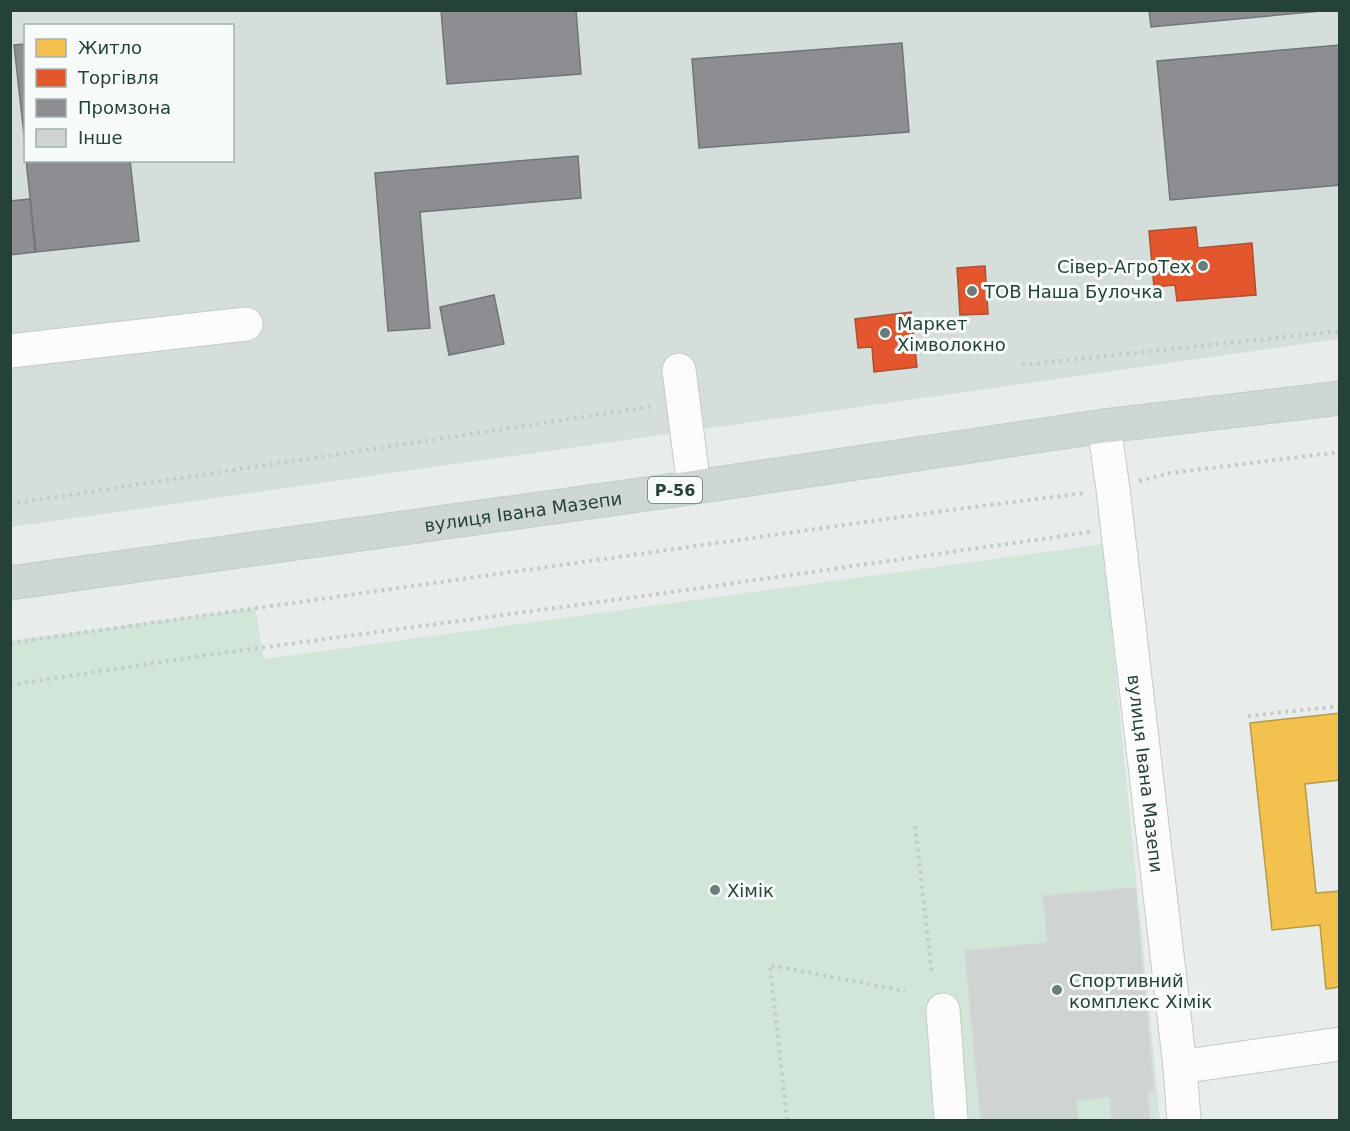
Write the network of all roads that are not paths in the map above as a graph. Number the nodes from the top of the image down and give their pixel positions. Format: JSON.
{"nodes":[{"id":1,"x":246,"y":324,"type":"dead end"},
{"id":2,"x":10,"y":351,"type":"edge"},
{"id":3,"x":679,"y":370,"type":"dead end"},
{"id":4,"x":1340,"y":398,"type":"edge"},
{"id":5,"x":1104,"y":426,"type":"junction"},
{"id":6,"x":694,"y":487,"type":"junction"},
{"id":7,"x":10,"y":584,"type":"edge"},
{"id":8,"x":943,"y":1010,"type":"dead end"},
{"id":9,"x":1340,"y":1044,"type":"edge"},
{"id":10,"x":1180,"y":1067,"type":"junction"},
{"id":11,"x":951,"y":1120,"type":"edge"},
{"id":12,"x":1184,"y":1120,"type":"edge"}],
"edges":[{"from":1,"to":2,"type":"lane"},
{"from":3,"to":6,"type":"lane"},
{"from":4,"to":5,"type":"main road","name":"вулиця Івана Мазепи","number":"Р-56"},
{"from":5,"to":6,"type":"main road","name":"вулиця Івана Мазепи","number":"Р-56"},
{"from":5,"to":10,"type":"lane","name":"вулиця Івана Мазепи"},
{"from":6,"to":7,"type":"main road","name":"вулиця Івана Мазепи","number":"Р-56"},
{"from":8,"to":11,"type":"lane"},
{"from":9,"to":10,"type":"lane"},
{"from":10,"to":12,"type":"lane","name":"вулиця Івана Мазепи"}]}
